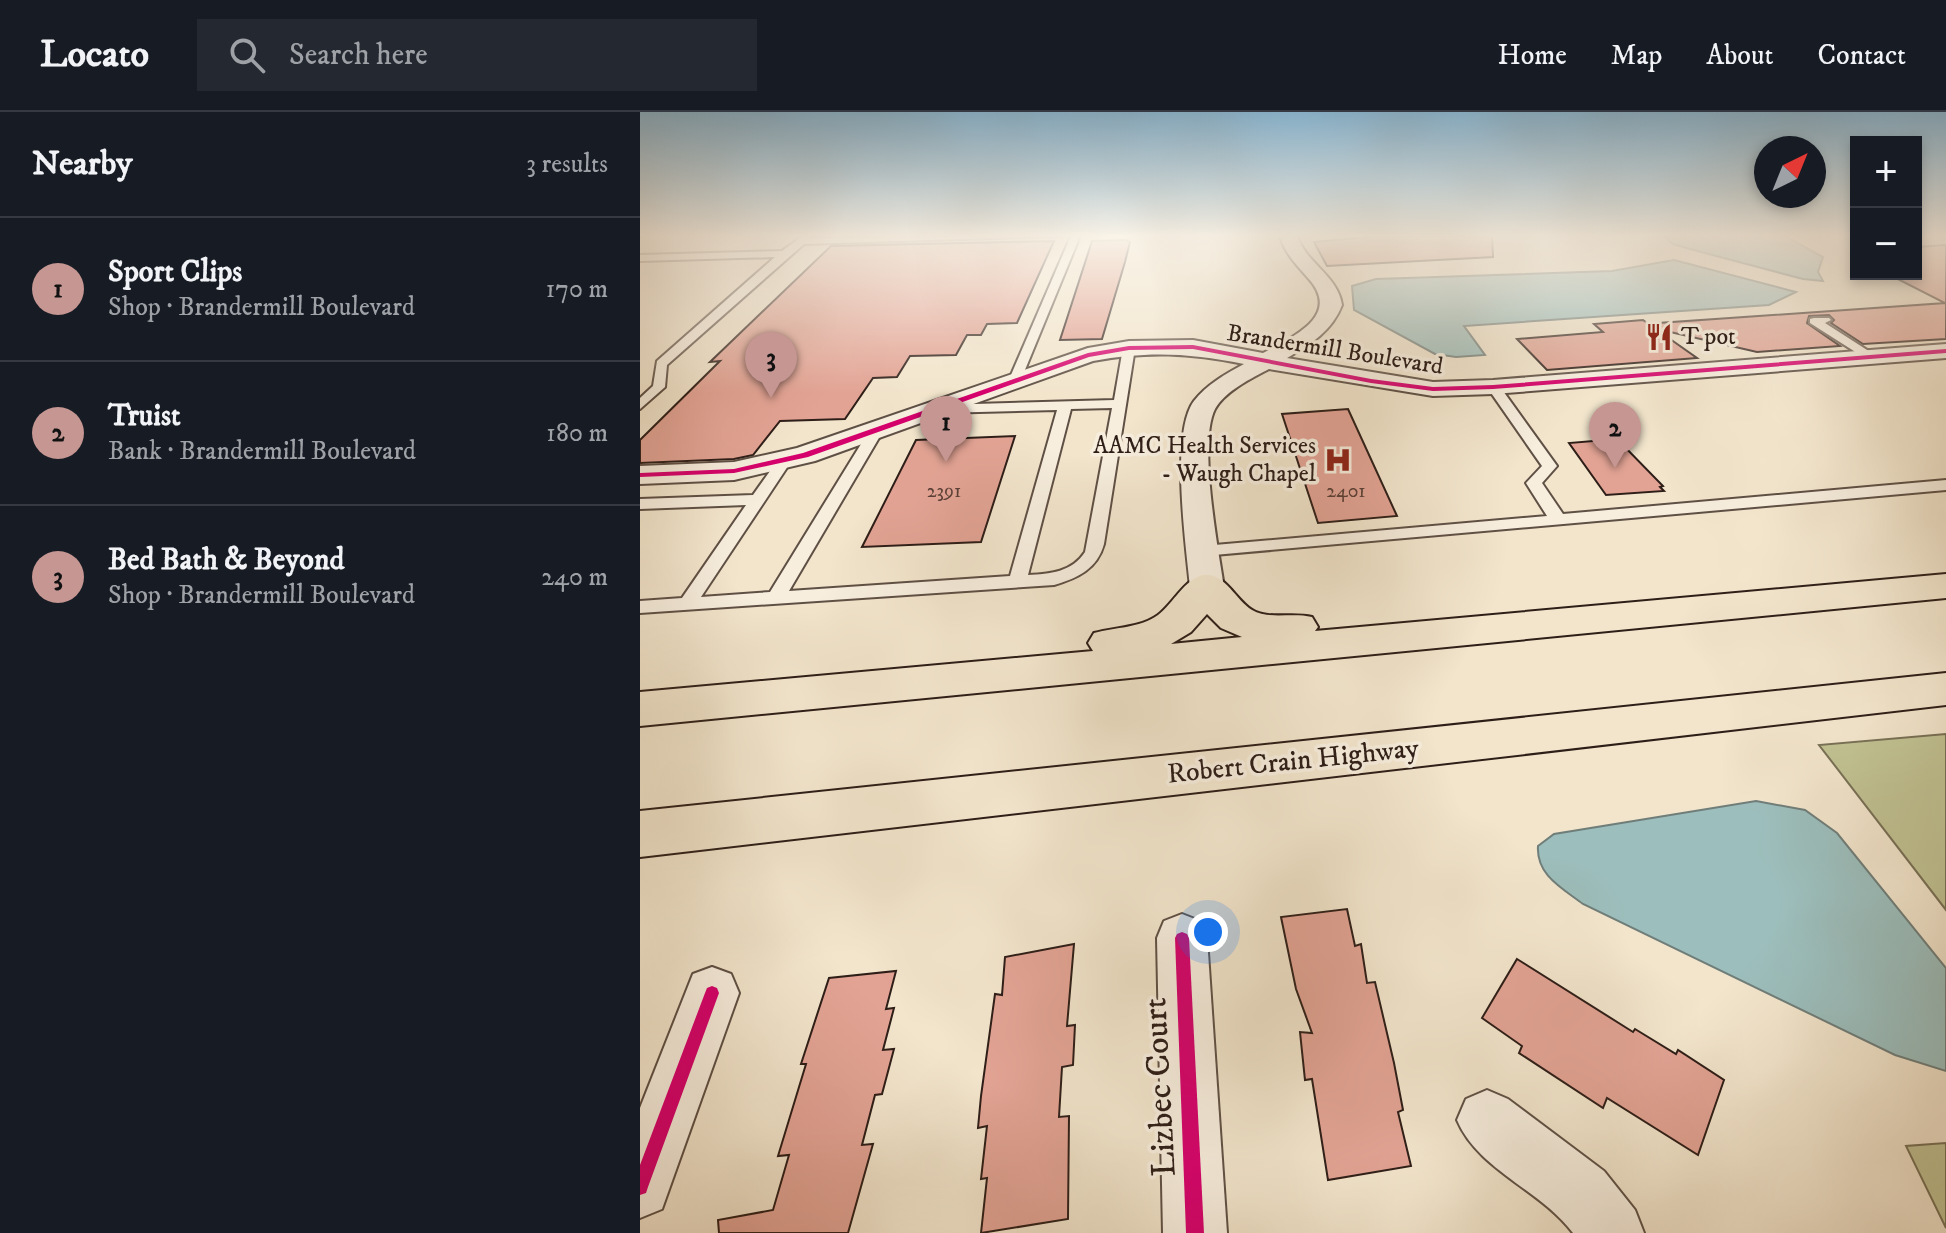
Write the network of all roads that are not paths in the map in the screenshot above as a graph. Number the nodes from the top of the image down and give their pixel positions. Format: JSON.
{"nodes":[{"id":1,"x":746,"y":288,"type":"edge"},
{"id":2,"x":1054,"y":288,"type":"edge"},
{"id":3,"x":1327,"y":288,"type":"edge"},
{"id":4,"x":1825,"y":320,"type":"dead end"},
{"id":5,"x":1129,"y":348,"type":"junction"},
{"id":6,"x":1946,"y":351,"type":"edge"},
{"id":7,"x":1872,"y":357,"type":"junction"},
{"id":8,"x":1262,"y":361,"type":"junction"},
{"id":9,"x":1014,"y":382,"type":"junction"},
{"id":10,"x":1493,"y":387,"type":"junction"},
{"id":11,"x":1120,"y":404,"type":"junction"},
{"id":12,"x":640,"y":405,"type":"edge"},
{"id":13,"x":1065,"y":405,"type":"junction"},
{"id":14,"x":940,"y":409,"type":"junction"},
{"id":15,"x":876,"y":431,"type":"junction"},
{"id":16,"x":785,"y":460,"type":"junction"},
{"id":17,"x":643,"y":478,"type":"edge"},
{"id":18,"x":1946,"y":485,"type":"edge"},
{"id":19,"x":758,"y":500,"type":"junction"},
{"id":20,"x":640,"y":504,"type":"edge"},
{"id":21,"x":1559,"y":521,"type":"junction"},
{"id":22,"x":1205,"y":569,"type":"junction"},
{"id":23,"x":1018,"y":581,"type":"junction"},
{"id":24,"x":1946,"y":586,"type":"edge"},
{"id":25,"x":1834,"y":597,"type":"junction"},
{"id":26,"x":776,"y":598,"type":"junction"},
{"id":27,"x":688,"y":603,"type":"junction"},
{"id":28,"x":640,"y":607,"type":"edge"},
{"id":29,"x":1946,"y":689,"type":"edge"},
{"id":30,"x":706,"y":704,"type":"junction"},
{"id":31,"x":640,"y":709,"type":"edge"},
{"id":32,"x":640,"y":834,"type":"edge"},
{"id":33,"x":1182,"y":938,"type":"dead end"},
{"id":34,"x":712,"y":993,"type":"dead end"},
{"id":35,"x":1487,"y":1120,"type":"dead end"},
{"id":36,"x":640,"y":1187,"type":"edge"},
{"id":37,"x":1195,"y":1233,"type":"edge"},
{"id":38,"x":1612,"y":1233,"type":"edge"}],
"edges":[{"from":1,"to":12,"type":"lane"},
{"from":2,"to":9,"type":"lane"},
{"from":3,"to":8,"type":"street"},
{"from":4,"to":7,"type":"lane"},
{"from":5,"to":8,"type":"street","name":"Brandermill Boulevard"},
{"from":5,"to":9,"type":"street","name":"Brandermill Boulevard"},
{"from":5,"to":11,"type":"lane"},
{"from":6,"to":7,"type":"street","name":"Brandermill Boulevard"},
{"from":7,"to":10,"type":"street","name":"Brandermill Boulevard"},
{"from":8,"to":10,"type":"street","name":"Brandermill Boulevard"},
{"from":8,"to":22,"type":"street"},
{"from":9,"to":14,"type":"street","name":"Brandermill Boulevard"},
{"from":10,"to":21,"type":"lane"},
{"from":11,"to":13,"type":"lane"},
{"from":11,"to":23,"type":"lane"},
{"from":13,"to":14,"type":"lane"},
{"from":13,"to":23,"type":"lane"},
{"from":14,"to":15,"type":"street","name":"Brandermill Boulevard"},
{"from":15,"to":16,"type":"street","name":"Brandermill Boulevard"},
{"from":15,"to":26,"type":"lane"},
{"from":16,"to":17,"type":"street","name":"Brandermill Boulevard"},
{"from":16,"to":19,"type":"lane"},
{"from":18,"to":21,"type":"lane"},
{"from":19,"to":20,"type":"lane"},
{"from":19,"to":27,"type":"lane"},
{"from":21,"to":22,"type":"lane"},
{"from":22,"to":25,"type":"highway"},
{"from":22,"to":30,"type":"highway"},
{"from":23,"to":26,"type":"lane"},
{"from":24,"to":25,"type":"highway"},
{"from":25,"to":30,"type":"highway"},
{"from":26,"to":27,"type":"lane"},
{"from":27,"to":28,"type":"lane"},
{"from":29,"to":32,"type":"highway","name":"Robert Crain Highway"},
{"from":30,"to":31,"type":"highway"},
{"from":33,"to":37,"type":"street","name":"Lizbec Court"},
{"from":34,"to":36,"type":"street"},
{"from":35,"to":38,"type":"street"}]}
